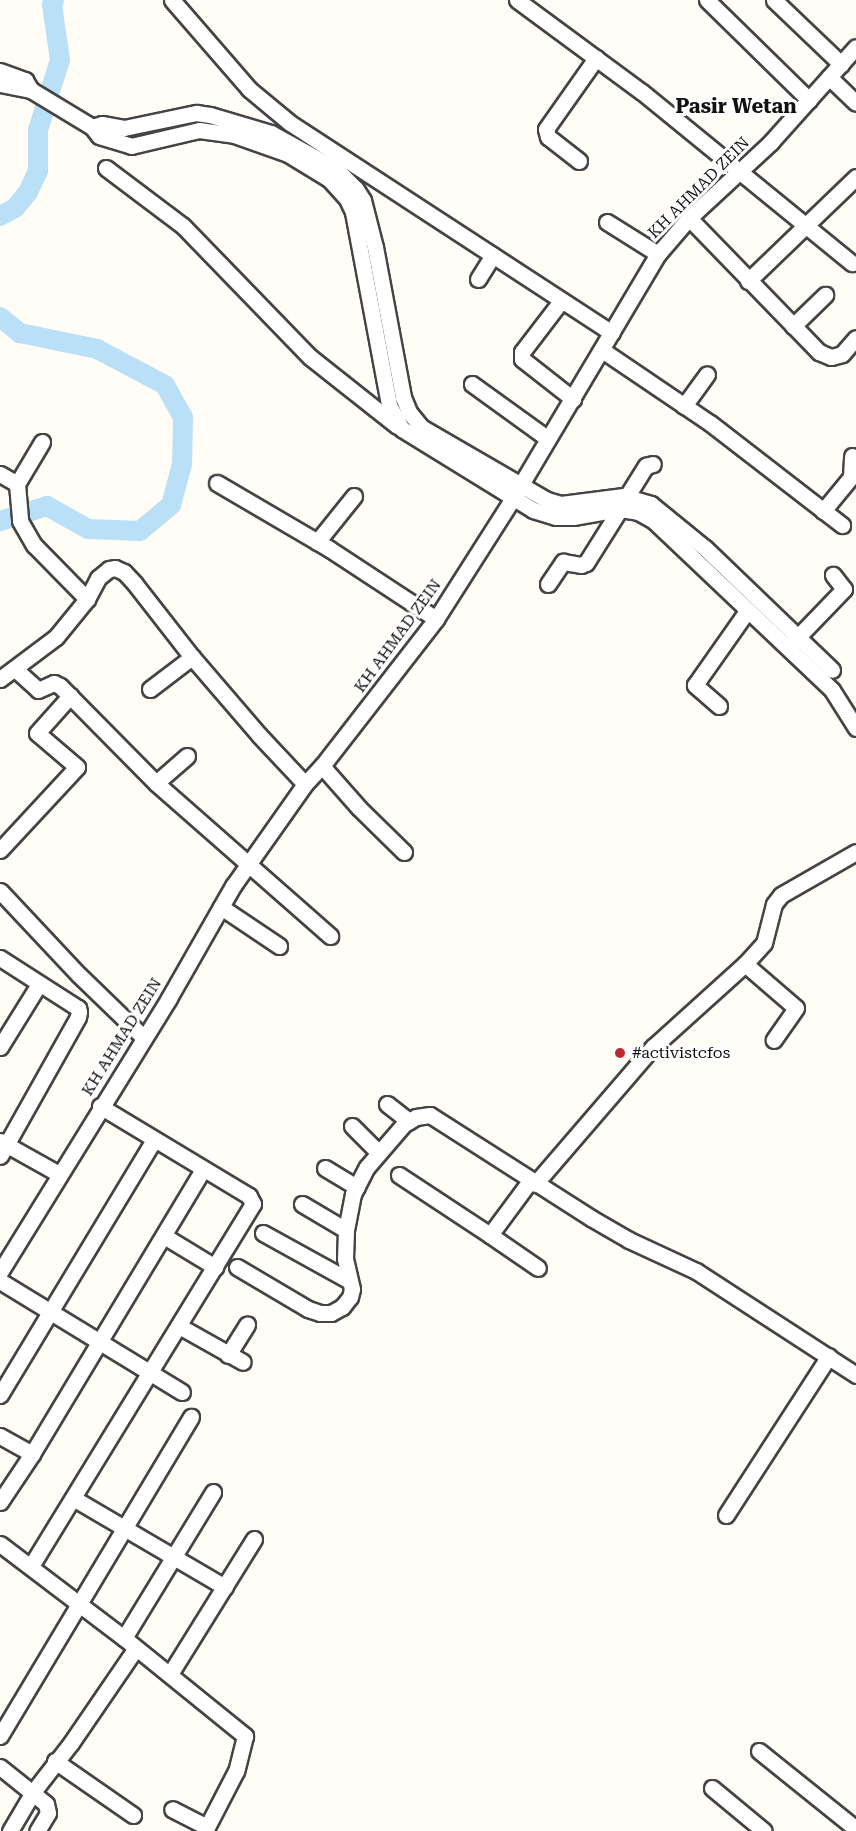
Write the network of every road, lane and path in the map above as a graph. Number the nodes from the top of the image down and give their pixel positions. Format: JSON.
{"nodes":[{"id":1,"x":172,"y":0,"type":"edge"},
{"id":2,"x":517,"y":0,"type":"edge"},
{"id":3,"x":707,"y":0,"type":"edge"},
{"id":4,"x":774,"y":0,"type":"edge"},
{"id":5,"x":856,"y":47,"type":"edge"},
{"id":6,"x":596,"y":58,"type":"junction"},
{"id":7,"x":841,"y":64,"type":"junction"},
{"id":8,"x":0,"y":71,"type":"edge"},
{"id":9,"x":829,"y":77,"type":"junction"},
{"id":10,"x":0,"y":84,"type":"edge"},
{"id":11,"x":35,"y":92,"type":"junction"},
{"id":12,"x":809,"y":100,"type":"junction"},
{"id":13,"x":856,"y":103,"type":"edge"},
{"id":14,"x":281,"y":117,"type":"junction"},
{"id":15,"x":268,"y":138,"type":"junction"},
{"id":16,"x":307,"y":158,"type":"junction"},
{"id":17,"x":579,"y":161,"type":"dead end"},
{"id":18,"x":106,"y":168,"type":"dead end"},
{"id":19,"x":741,"y":173,"type":"junction"},
{"id":20,"x":856,"y":177,"type":"edge"},
{"id":21,"x":689,"y":218,"type":"junction"},
{"id":22,"x":607,"y":222,"type":"dead end"},
{"id":23,"x":806,"y":225,"type":"junction"},
{"id":24,"x":658,"y":254,"type":"junction"},
{"id":25,"x":493,"y":255,"type":"junction"},
{"id":26,"x":852,"y":263,"type":"dead end"},
{"id":27,"x":478,"y":279,"type":"dead end"},
{"id":28,"x":748,"y":281,"type":"junction"},
{"id":29,"x":825,"y":295,"type":"dead end"},
{"id":30,"x":561,"y":301,"type":"junction"},
{"id":31,"x":793,"y":326,"type":"junction"},
{"id":32,"x":612,"y":333,"type":"junction"},
{"id":33,"x":856,"y":338,"type":"edge"},
{"id":34,"x":602,"y":350,"type":"junction"},
{"id":35,"x":707,"y":374,"type":"dead end"},
{"id":36,"x":472,"y":384,"type":"dead end"},
{"id":37,"x":573,"y":399,"type":"junction"},
{"id":38,"x":684,"y":406,"type":"junction"},
{"id":39,"x":402,"y":429,"type":"junction"},
{"id":40,"x":547,"y":438,"type":"junction"},
{"id":41,"x":42,"y":442,"type":"dead end"},
{"id":42,"x":852,"y":456,"type":"dead end"},
{"id":43,"x":653,"y":464,"type":"dead end"},
{"id":44,"x":482,"y":472,"type":"junction"},
{"id":45,"x":0,"y":474,"type":"edge"},
{"id":46,"x":217,"y":483,"type":"dead end"},
{"id":47,"x":517,"y":490,"type":"junction"},
{"id":48,"x":18,"y":491,"type":"junction"},
{"id":49,"x":354,"y":496,"type":"dead end"},
{"id":50,"x":623,"y":503,"type":"junction"},
{"id":51,"x":823,"y":512,"type":"junction"},
{"id":52,"x":842,"y":525,"type":"dead end"},
{"id":53,"x":317,"y":542,"type":"junction"},
{"id":54,"x":833,"y":575,"type":"dead end"},
{"id":55,"x":548,"y":584,"type":"dead end"},
{"id":56,"x":87,"y":599,"type":"junction"},
{"id":57,"x":747,"y":611,"type":"junction"},
{"id":58,"x":436,"y":619,"type":"junction"},
{"id":59,"x":793,"y":643,"type":"junction"},
{"id":60,"x":192,"y":657,"type":"junction"},
{"id":61,"x":15,"y":669,"type":"junction"},
{"id":62,"x":832,"y":670,"type":"dead end"},
{"id":63,"x":0,"y":680,"type":"edge"},
{"id":64,"x":150,"y":689,"type":"dead end"},
{"id":65,"x":70,"y":696,"type":"junction"},
{"id":66,"x":719,"y":706,"type":"dead end"},
{"id":67,"x":856,"y":728,"type":"edge"},
{"id":68,"x":187,"y":756,"type":"dead end"},
{"id":69,"x":322,"y":766,"type":"junction"},
{"id":70,"x":156,"y":783,"type":"junction"},
{"id":71,"x":304,"y":784,"type":"junction"},
{"id":72,"x":0,"y":850,"type":"edge"},
{"id":73,"x":404,"y":852,"type":"dead end"},
{"id":74,"x":856,"y":852,"type":"edge"},
{"id":75,"x":247,"y":865,"type":"junction"},
{"id":76,"x":0,"y":891,"type":"edge"},
{"id":77,"x":221,"y":907,"type":"junction"},
{"id":78,"x":330,"y":936,"type":"dead end"},
{"id":79,"x":279,"y":946,"type":"dead end"},
{"id":80,"x":0,"y":958,"type":"edge"},
{"id":81,"x":745,"y":964,"type":"junction"},
{"id":82,"x":39,"y":984,"type":"junction"},
{"id":83,"x":143,"y":1037,"type":"junction"},
{"id":84,"x":774,"y":1040,"type":"dead end"},
{"id":85,"x":0,"y":1047,"type":"edge"},
{"id":86,"x":387,"y":1104,"type":"dead end"},
{"id":87,"x":100,"y":1106,"type":"junction"},
{"id":88,"x":409,"y":1121,"type":"junction"},
{"id":89,"x":352,"y":1126,"type":"dead end"},
{"id":90,"x":154,"y":1140,"type":"junction"},
{"id":91,"x":2,"y":1147,"type":"edge"},
{"id":92,"x":379,"y":1153,"type":"junction"},
{"id":93,"x":325,"y":1168,"type":"dead end"},
{"id":94,"x":203,"y":1169,"type":"junction"},
{"id":95,"x":59,"y":1174,"type":"junction"},
{"id":96,"x":399,"y":1175,"type":"dead end"},
{"id":97,"x":532,"y":1183,"type":"junction"},
{"id":98,"x":357,"y":1187,"type":"junction"},
{"id":99,"x":302,"y":1204,"type":"dead end"},
{"id":100,"x":346,"y":1230,"type":"junction"},
{"id":101,"x":263,"y":1233,"type":"dead end"},
{"id":102,"x":490,"y":1235,"type":"junction"},
{"id":103,"x":164,"y":1236,"type":"junction"},
{"id":104,"x":215,"y":1267,"type":"junction"},
{"id":105,"x":237,"y":1267,"type":"dead end"},
{"id":106,"x":538,"y":1268,"type":"dead end"},
{"id":107,"x":0,"y":1272,"type":"edge"},
{"id":108,"x":0,"y":1281,"type":"edge"},
{"id":109,"x":350,"y":1281,"type":"junction"},
{"id":110,"x":50,"y":1313,"type":"junction"},
{"id":111,"x":247,"y":1325,"type":"dead end"},
{"id":112,"x":179,"y":1326,"type":"junction"},
{"id":113,"x":99,"y":1344,"type":"junction"},
{"id":114,"x":228,"y":1355,"type":"junction"},
{"id":115,"x":828,"y":1356,"type":"junction"},
{"id":116,"x":243,"y":1362,"type":"dead end"},
{"id":117,"x":151,"y":1371,"type":"junction"},
{"id":118,"x":856,"y":1375,"type":"edge"},
{"id":119,"x":182,"y":1392,"type":"dead end"},
{"id":120,"x":0,"y":1395,"type":"edge"},
{"id":121,"x":191,"y":1417,"type":"dead end"},
{"id":122,"x":0,"y":1436,"type":"edge"},
{"id":123,"x":32,"y":1454,"type":"junction"},
{"id":124,"x":213,"y":1492,"type":"dead end"},
{"id":125,"x":73,"y":1498,"type":"junction"},
{"id":126,"x":0,"y":1502,"type":"edge"},
{"id":127,"x":726,"y":1515,"type":"dead end"},
{"id":128,"x":124,"y":1528,"type":"junction"},
{"id":129,"x":254,"y":1539,"type":"dead end"},
{"id":130,"x":0,"y":1544,"type":"edge"},
{"id":131,"x":174,"y":1558,"type":"junction"},
{"id":132,"x":31,"y":1566,"type":"junction"},
{"id":133,"x":225,"y":1587,"type":"junction"},
{"id":134,"x":78,"y":1603,"type":"junction"},
{"id":135,"x":130,"y":1643,"type":"junction"},
{"id":136,"x":170,"y":1674,"type":"junction"},
{"id":137,"x":0,"y":1736,"type":"edge"},
{"id":138,"x":759,"y":1751,"type":"dead end"},
{"id":139,"x":55,"y":1761,"type":"junction"},
{"id":140,"x":0,"y":1767,"type":"edge"},
{"id":141,"x":712,"y":1788,"type":"dead end"},
{"id":142,"x":33,"y":1792,"type":"junction"},
{"id":143,"x":172,"y":1809,"type":"dead end"},
{"id":144,"x":133,"y":1815,"type":"dead end"},
{"id":145,"x":856,"y":1829,"type":"edge"},
{"id":146,"x":10,"y":1831,"type":"edge"},
{"id":147,"x":37,"y":1831,"type":"edge"},
{"id":148,"x":764,"y":1831,"type":"edge"}],
"edges":[{"from":1,"to":14,"type":"street"},
{"from":2,"to":6,"type":"street"},
{"from":3,"to":12,"type":"street"},
{"from":4,"to":7,"type":"street"},
{"from":5,"to":7,"type":"street","name":"KH AHMAD ZEIN"},
{"from":6,"to":17,"type":"street"},
{"from":6,"to":19,"type":"street"},
{"from":7,"to":9,"type":"street","name":"KH AHMAD ZEIN"},
{"from":8,"to":11,"type":"street"},
{"from":9,"to":12,"type":"street","name":"KH AHMAD ZEIN"},
{"from":9,"to":13,"type":"street"},
{"from":10,"to":11,"type":"street"},
{"from":11,"to":15,"type":"street"},
{"from":12,"to":19,"type":"street","name":"KH AHMAD ZEIN"},
{"from":14,"to":15,"type":"street"},
{"from":14,"to":25,"type":"street"},
{"from":15,"to":16,"type":"street"},
{"from":16,"to":39,"type":"street"},
{"from":16,"to":44,"type":"street"},
{"from":18,"to":39,"type":"street"},
{"from":19,"to":21,"type":"street","name":"KH AHMAD ZEIN"},
{"from":19,"to":23,"type":"street"},
{"from":20,"to":23,"type":"street"},
{"from":21,"to":24,"type":"street","name":"KH AHMAD ZEIN"},
{"from":21,"to":28,"type":"street"},
{"from":22,"to":24,"type":"street"},
{"from":23,"to":26,"type":"street"},
{"from":23,"to":28,"type":"street"},
{"from":24,"to":32,"type":"street","name":"KH AHMAD ZEIN"},
{"from":25,"to":27,"type":"street"},
{"from":25,"to":30,"type":"street"},
{"from":28,"to":31,"type":"street"},
{"from":29,"to":31,"type":"street"},
{"from":30,"to":32,"type":"street"},
{"from":30,"to":37,"type":"street"},
{"from":31,"to":33,"type":"street"},
{"from":32,"to":34,"type":"street","name":"KH AHMAD ZEIN"},
{"from":34,"to":37,"type":"street","name":"KH AHMAD ZEIN"},
{"from":34,"to":38,"type":"street"},
{"from":35,"to":38,"type":"street"},
{"from":36,"to":40,"type":"street"},
{"from":37,"to":40,"type":"street","name":"KH AHMAD ZEIN"},
{"from":38,"to":51,"type":"street"},
{"from":39,"to":44,"type":"street"},
{"from":40,"to":47,"type":"street","name":"KH AHMAD ZEIN"},
{"from":41,"to":48,"type":"street"},
{"from":42,"to":51,"type":"street"},
{"from":43,"to":50,"type":"street"},
{"from":44,"to":47,"type":"street"},
{"from":45,"to":48,"type":"street"},
{"from":46,"to":53,"type":"street"},
{"from":47,"to":50,"type":"street"},
{"from":47,"to":58,"type":"street","name":"KH AHMAD ZEIN"},
{"from":48,"to":56,"type":"street"},
{"from":49,"to":53,"type":"street"},
{"from":50,"to":55,"type":"street"},
{"from":50,"to":57,"type":"street"},
{"from":50,"to":59,"type":"street"},
{"from":51,"to":52,"type":"street"},
{"from":53,"to":58,"type":"street"},
{"from":54,"to":59,"type":"street"},
{"from":56,"to":60,"type":"street"},
{"from":56,"to":61,"type":"street"},
{"from":57,"to":59,"type":"street"},
{"from":57,"to":66,"type":"street"},
{"from":58,"to":69,"type":"street","name":"KH AHMAD ZEIN"},
{"from":59,"to":62,"type":"street"},
{"from":59,"to":67,"type":"street"},
{"from":60,"to":64,"type":"street"},
{"from":60,"to":71,"type":"street"},
{"from":61,"to":63,"type":"street"},
{"from":61,"to":65,"type":"street"},
{"from":65,"to":70,"type":"street"},
{"from":65,"to":72,"type":"street"},
{"from":68,"to":70,"type":"street"},
{"from":69,"to":71,"type":"street","name":"KH AHMAD ZEIN"},
{"from":69,"to":73,"type":"street"},
{"from":70,"to":75,"type":"street"},
{"from":71,"to":75,"type":"street","name":"KH AHMAD ZEIN"},
{"from":74,"to":81,"type":"street"},
{"from":75,"to":77,"type":"street","name":"KH AHMAD ZEIN"},
{"from":75,"to":78,"type":"street"},
{"from":76,"to":83,"type":"street"},
{"from":77,"to":79,"type":"street"},
{"from":77,"to":83,"type":"street","name":"KH AHMAD ZEIN"},
{"from":80,"to":82,"type":"street"},
{"from":81,"to":84,"type":"street"},
{"from":81,"to":97,"type":"street"},
{"from":82,"to":85,"type":"street"},
{"from":82,"to":91,"type":"street"},
{"from":83,"to":87,"type":"street","name":"KH AHMAD ZEIN"},
{"from":86,"to":88,"type":"street"},
{"from":87,"to":90,"type":"street"},
{"from":87,"to":95,"type":"street","name":"KH AHMAD ZEIN"},
{"from":88,"to":92,"type":"street"},
{"from":88,"to":97,"type":"street"},
{"from":89,"to":92,"type":"street"},
{"from":90,"to":94,"type":"street"},
{"from":90,"to":110,"type":"street"},
{"from":91,"to":95,"type":"street"},
{"from":92,"to":98,"type":"street"},
{"from":93,"to":98,"type":"street"},
{"from":94,"to":103,"type":"street"},
{"from":94,"to":104,"type":"street"},
{"from":95,"to":107,"type":"street","name":"KH AHMAD ZEIN"},
{"from":96,"to":102,"type":"street"},
{"from":97,"to":102,"type":"street"},
{"from":97,"to":115,"type":"street"},
{"from":98,"to":100,"type":"street"},
{"from":99,"to":100,"type":"street"},
{"from":100,"to":109,"type":"street"},
{"from":101,"to":109,"type":"street"},
{"from":102,"to":106,"type":"street"},
{"from":103,"to":104,"type":"street"},
{"from":103,"to":113,"type":"street"},
{"from":104,"to":112,"type":"street"},
{"from":105,"to":109,"type":"street"},
{"from":108,"to":110,"type":"street"},
{"from":110,"to":113,"type":"street"},
{"from":110,"to":120,"type":"street"},
{"from":111,"to":114,"type":"street"},
{"from":112,"to":114,"type":"street"},
{"from":112,"to":117,"type":"street"},
{"from":113,"to":117,"type":"street"},
{"from":113,"to":123,"type":"street"},
{"from":114,"to":116,"type":"street"},
{"from":115,"to":118,"type":"street"},
{"from":115,"to":127,"type":"street"},
{"from":117,"to":119,"type":"street"},
{"from":117,"to":125,"type":"street"},
{"from":121,"to":128,"type":"street"},
{"from":122,"to":123,"type":"street"},
{"from":123,"to":126,"type":"street"},
{"from":124,"to":131,"type":"street"},
{"from":125,"to":128,"type":"street"},
{"from":125,"to":132,"type":"street"},
{"from":128,"to":131,"type":"street"},
{"from":128,"to":134,"type":"street"},
{"from":129,"to":133,"type":"street"},
{"from":130,"to":132,"type":"street"},
{"from":131,"to":133,"type":"street"},
{"from":131,"to":135,"type":"street"},
{"from":132,"to":134,"type":"street"},
{"from":133,"to":136,"type":"street"},
{"from":134,"to":135,"type":"street"},
{"from":134,"to":137,"type":"street"},
{"from":135,"to":136,"type":"street"},
{"from":135,"to":139,"type":"street"},
{"from":136,"to":143,"type":"street"},
{"from":138,"to":145,"type":"street"},
{"from":139,"to":142,"type":"street"},
{"from":139,"to":144,"type":"street"},
{"from":140,"to":142,"type":"street"},
{"from":141,"to":148,"type":"street"},
{"from":142,"to":146,"type":"street"},
{"from":142,"to":147,"type":"street"}]}
